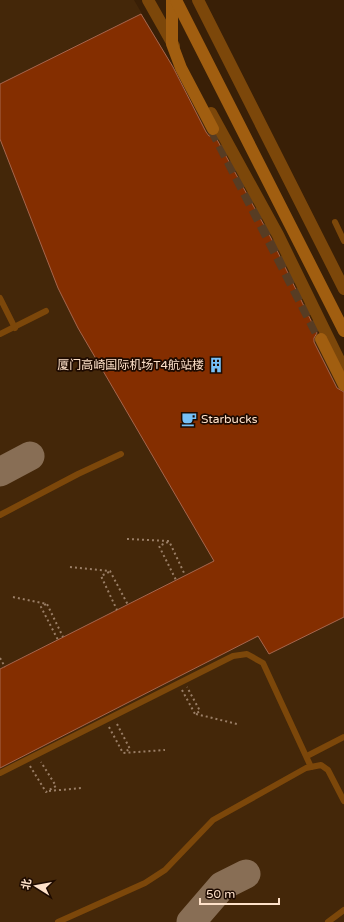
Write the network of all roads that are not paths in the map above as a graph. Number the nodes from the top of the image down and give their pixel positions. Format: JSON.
{"nodes":[{"id":1,"x":148,"y":0,"type":"edge"},
{"id":2,"x":172,"y":0,"type":"edge"},
{"id":3,"x":176,"y":0,"type":"edge"},
{"id":4,"x":181,"y":0,"type":"edge"},
{"id":5,"x":198,"y":0,"type":"edge"},
{"id":6,"x":213,"y":128,"type":"tunnel mouth"},
{"id":7,"x":335,"y":222,"type":"dead end"},
{"id":8,"x":344,"y":241,"type":"edge"},
{"id":9,"x":344,"y":289,"type":"edge"},
{"id":10,"x":0,"y":298,"type":"edge"},
{"id":11,"x":46,"y":311,"type":"dead end"},
{"id":12,"x":344,"y":326,"type":"edge"},
{"id":13,"x":15,"y":328,"type":"junction"},
{"id":14,"x":344,"y":331,"type":"edge"},
{"id":15,"x":0,"y":334,"type":"edge"},
{"id":16,"x":321,"y":339,"type":"tunnel mouth"},
{"id":17,"x":344,"y":370,"type":"edge"},
{"id":18,"x":344,"y":385,"type":"edge"},
{"id":19,"x":121,"y":454,"type":"dead end"},
{"id":20,"x":0,"y":515,"type":"edge"},
{"id":21,"x":344,"y":737,"type":"edge"},
{"id":22,"x":307,"y":756,"type":"junction"},
{"id":23,"x":311,"y":766,"type":"junction"},
{"id":24,"x":0,"y":773,"type":"edge"},
{"id":25,"x":344,"y":800,"type":"edge"},
{"id":26,"x":344,"y":910,"type":"edge"},
{"id":27,"x":58,"y":922,"type":"edge"},
{"id":28,"x":328,"y":922,"type":"edge"}],
"edges":[{"from":1,"to":17,"type":"street"},
{"from":2,"to":6,"type":"street"},
{"from":3,"to":14,"type":"street"},
{"from":4,"to":12,"type":"street"},
{"from":5,"to":9,"type":"street"},
{"from":7,"to":8,"type":"lane"},
{"from":10,"to":13,"type":"lane"},
{"from":11,"to":13,"type":"lane"},
{"from":13,"to":15,"type":"lane"},
{"from":16,"to":18,"type":"street"},
{"from":19,"to":20,"type":"lane"},
{"from":21,"to":22,"type":"lane"},
{"from":22,"to":23,"type":"lane"},
{"from":22,"to":24,"type":"lane"},
{"from":23,"to":25,"type":"lane"},
{"from":23,"to":27,"type":"lane"},
{"from":26,"to":28,"type":"lane"}]}
